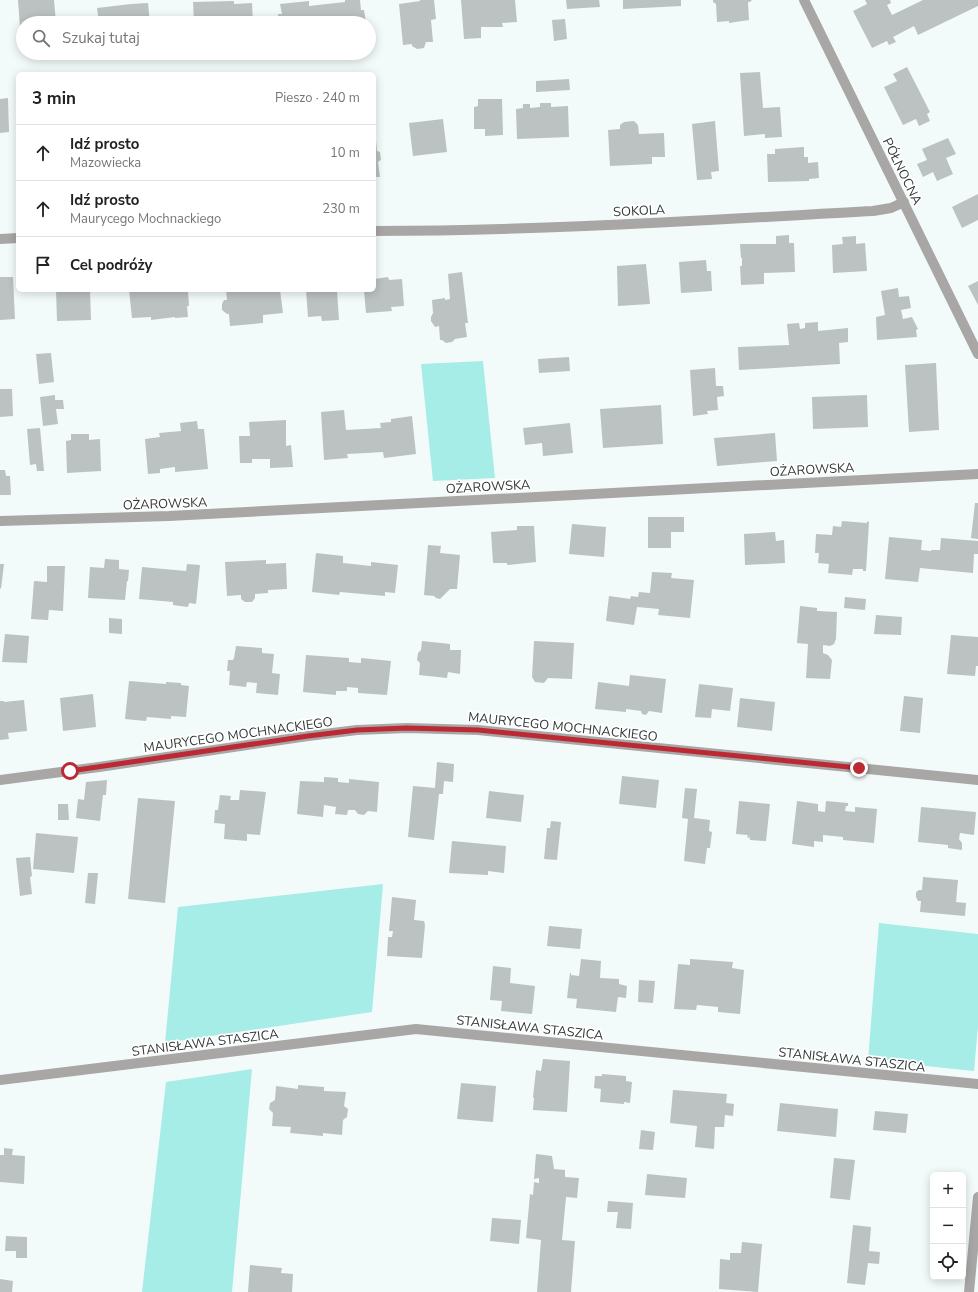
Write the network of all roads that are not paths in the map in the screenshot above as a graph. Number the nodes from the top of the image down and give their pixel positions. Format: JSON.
{"nodes":[{"id":1,"x":804,"y":0,"type":"edge"},
{"id":2,"x":904,"y":202,"type":"junction"},
{"id":3,"x":376,"y":231,"type":"edge"},
{"id":4,"x":16,"y":238,"type":"edge"},
{"id":5,"x":0,"y":239,"type":"edge"},
{"id":6,"x":978,"y":354,"type":"edge"},
{"id":7,"x":978,"y":474,"type":"edge"},
{"id":8,"x":0,"y":521,"type":"edge"},
{"id":9,"x":0,"y":780,"type":"edge"},
{"id":10,"x":978,"y":780,"type":"edge"},
{"id":11,"x":0,"y":1080,"type":"edge"},
{"id":12,"x":978,"y":1084,"type":"edge"},
{"id":13,"x":978,"y":1197,"type":"edge"},
{"id":14,"x":969,"y":1292,"type":"edge"}],
"edges":[{"from":1,"to":2,"type":"street","name":"PÓŁNOCNA"},
{"from":2,"to":3,"type":"street","name":"SOKOLA"},
{"from":2,"to":6,"type":"street","name":"PÓŁNOCNA"},
{"from":4,"to":5,"type":"street"},
{"from":7,"to":8,"type":"street","name":"OŻAROWSKA"},
{"from":9,"to":10,"type":"street","name":"MAURYCEGO MOCHNACKIEGO"},
{"from":11,"to":12,"type":"street","name":"STANISŁAWA STASZICA"},
{"from":13,"to":14,"type":"street"}]}
